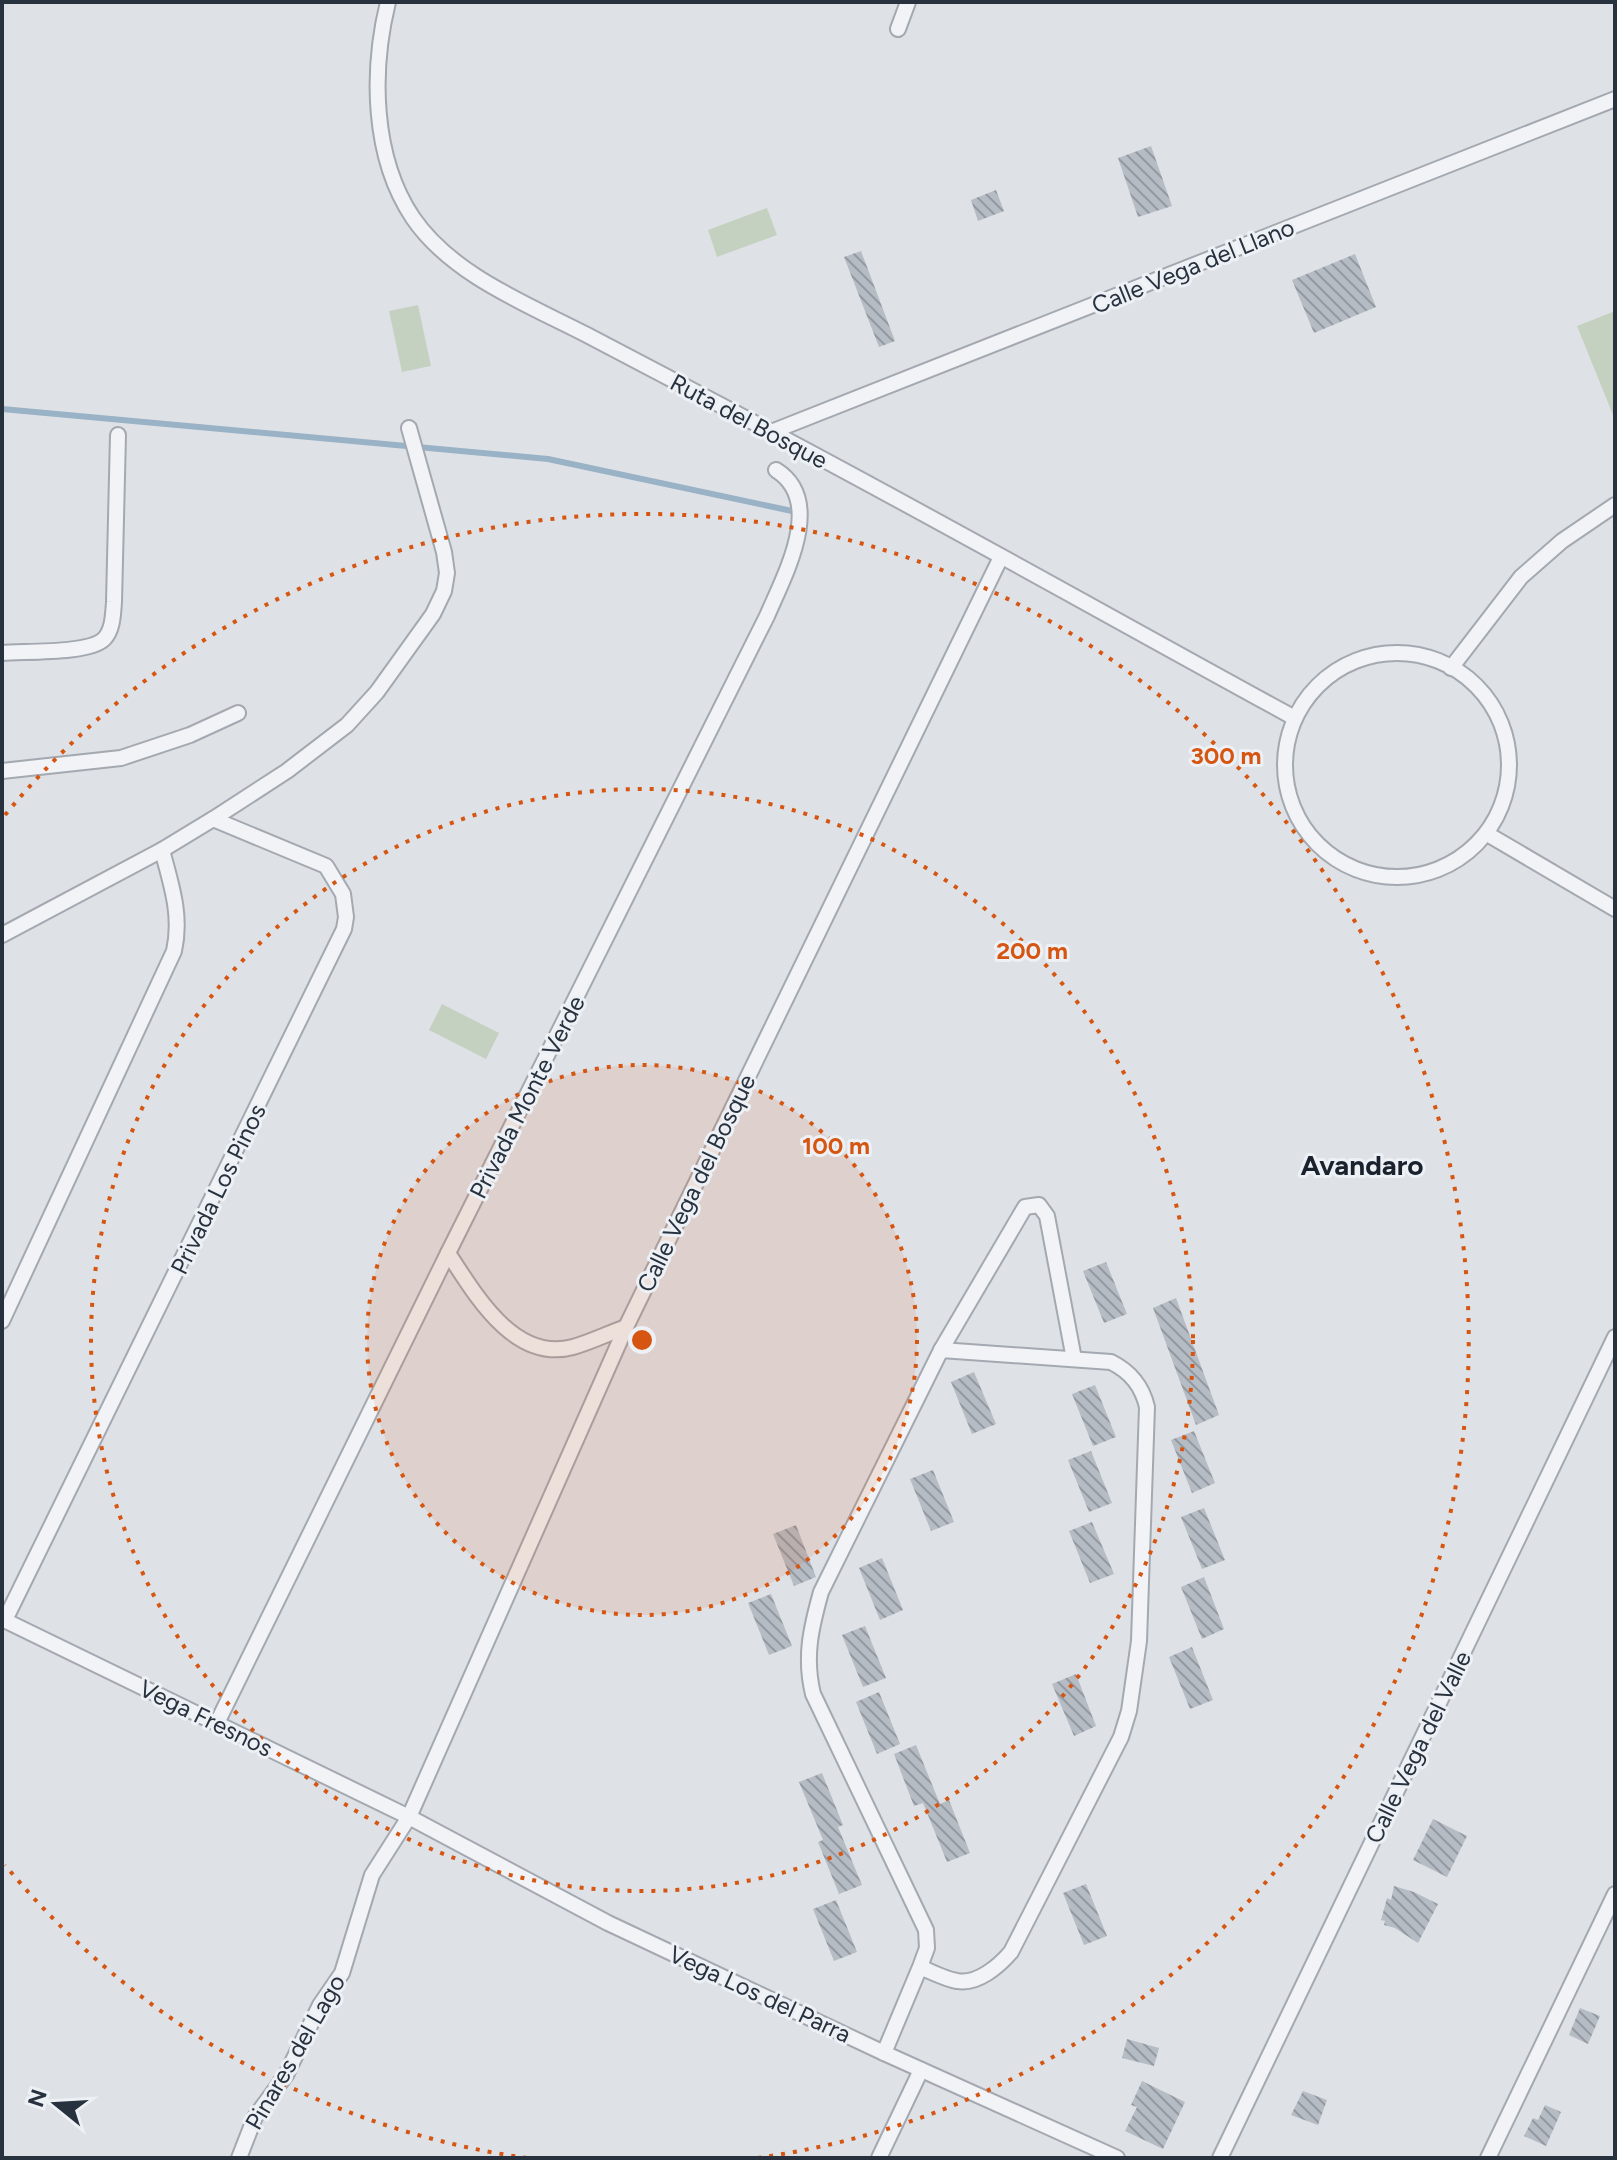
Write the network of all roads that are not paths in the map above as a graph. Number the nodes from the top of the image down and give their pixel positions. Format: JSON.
{"nodes":[{"id":1,"x":388,"y":2,"type":"edge"},
{"id":2,"x":908,"y":2,"type":"edge"},
{"id":3,"x":898,"y":29,"type":"dead end"},
{"id":4,"x":1615,"y":99,"type":"edge"},
{"id":5,"x":409,"y":428,"type":"dead end"},
{"id":6,"x":771,"y":432,"type":"junction"},
{"id":7,"x":118,"y":435,"type":"dead end"},
{"id":8,"x":776,"y":470,"type":"dead end"},
{"id":9,"x":1615,"y":505,"type":"edge"},
{"id":10,"x":1001,"y":557,"type":"junction"},
{"id":11,"x":2,"y":653,"type":"edge"},
{"id":12,"x":1451,"y":668,"type":"junction"},
{"id":13,"x":238,"y":713,"type":"dead end"},
{"id":14,"x":1291,"y":716,"type":"junction"},
{"id":15,"x":2,"y":771,"type":"edge"},
{"id":16,"x":213,"y":819,"type":"junction"},
{"id":17,"x":1489,"y":835,"type":"junction"},
{"id":18,"x":162,"y":850,"type":"junction"},
{"id":19,"x":1615,"y":909,"type":"edge"},
{"id":20,"x":2,"y":935,"type":"edge"},
{"id":21,"x":448,"y":1253,"type":"junction"},
{"id":22,"x":2,"y":1321,"type":"edge"},
{"id":23,"x":626,"y":1327,"type":"junction"},
{"id":24,"x":1615,"y":1337,"type":"edge"},
{"id":25,"x":941,"y":1350,"type":"junction"},
{"id":26,"x":1074,"y":1359,"type":"junction"},
{"id":27,"x":4,"y":1619,"type":"edge"},
{"id":28,"x":217,"y":1723,"type":"junction"},
{"id":29,"x":409,"y":1817,"type":"junction"},
{"id":30,"x":1615,"y":1894,"type":"edge"},
{"id":31,"x":920,"y":1967,"type":"junction"},
{"id":32,"x":884,"y":2053,"type":"junction"},
{"id":33,"x":921,"y":2070,"type":"junction"},
{"id":34,"x":239,"y":2158,"type":"edge"},
{"id":35,"x":879,"y":2158,"type":"edge"},
{"id":36,"x":1117,"y":2158,"type":"edge"},
{"id":37,"x":1220,"y":2158,"type":"edge"},
{"id":38,"x":1488,"y":2158,"type":"edge"}],
"edges":[{"from":1,"to":6,"type":"street","name":"Ruta del Bosque"},
{"from":2,"to":3,"type":"street"},
{"from":4,"to":6,"type":"street","name":"Calle Vega del Llano"},
{"from":5,"to":16,"type":"street"},
{"from":6,"to":10,"type":"street","name":"Ruta del Bosque"},
{"from":7,"to":11,"type":"street"},
{"from":8,"to":21,"type":"street","name":"Privada Monte Verde"},
{"from":9,"to":12,"type":"street"},
{"from":10,"to":14,"type":"street","name":"Ruta del Bosque"},
{"from":10,"to":23,"type":"street","name":"Calle Vega del Bosque"},
{"from":12,"to":14,"type":"street"},
{"from":12,"to":17,"type":"street"},
{"from":13,"to":15,"type":"street"},
{"from":14,"to":17,"type":"street"},
{"from":16,"to":18,"type":"street"},
{"from":16,"to":27,"type":"street","name":"Privada Los Pinos"},
{"from":17,"to":19,"type":"street"},
{"from":18,"to":20,"type":"street"},
{"from":18,"to":22,"type":"street"},
{"from":21,"to":23,"type":"street"},
{"from":21,"to":28,"type":"street","name":"Privada Monte Verde"},
{"from":23,"to":29,"type":"street","name":"Calle Vega del Bosque"},
{"from":24,"to":37,"type":"street","name":"Calle Vega del Valle"},
{"from":25,"to":26,"type":"street"},
{"from":25,"to":26,"type":"street"},
{"from":25,"to":31,"type":"street"},
{"from":26,"to":31,"type":"street"},
{"from":27,"to":28,"type":"street","name":"Vega Fresnos"},
{"from":28,"to":29,"type":"street","name":"Vega Fresnos"},
{"from":29,"to":32,"type":"street","name":"Vega Los del Parra"},
{"from":29,"to":34,"type":"street","name":"Pinares del Lago"},
{"from":30,"to":38,"type":"street"},
{"from":31,"to":32,"type":"street"},
{"from":32,"to":33,"type":"street","name":"Vega Los del Parra"},
{"from":33,"to":35,"type":"street"},
{"from":33,"to":36,"type":"street","name":"Vega Los del Parra"}]}
